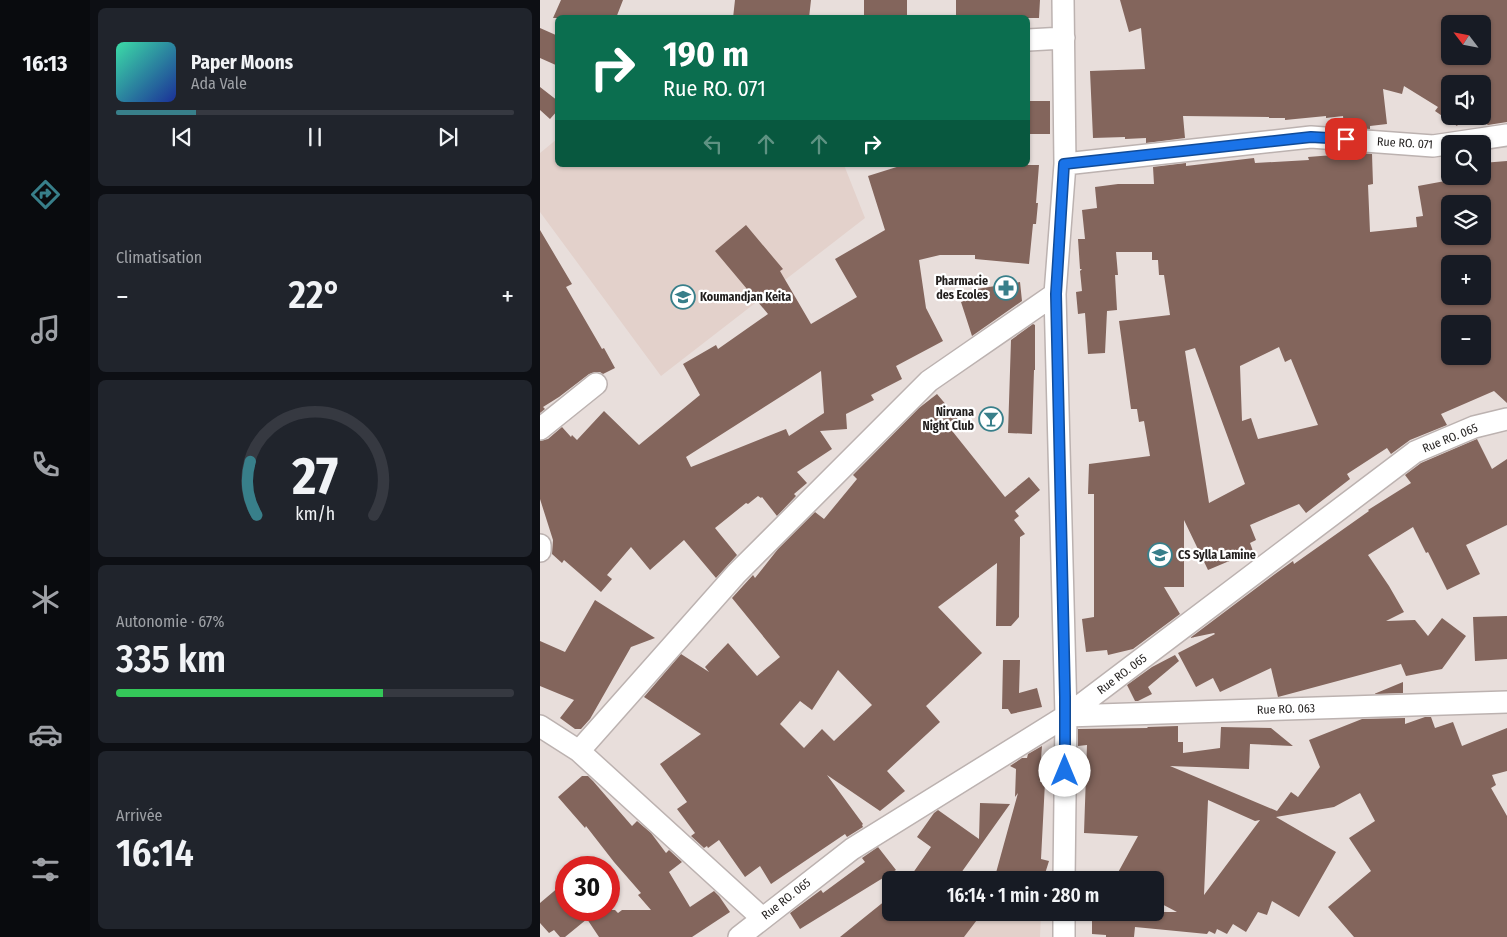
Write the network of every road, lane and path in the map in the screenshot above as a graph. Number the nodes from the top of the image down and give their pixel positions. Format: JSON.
{"nodes":[{"id":1,"x":1063,"y":0,"type":"edge"},
{"id":2,"x":1064,"y":38,"type":"junction"},
{"id":3,"x":1030,"y":40,"type":"edge"},
{"id":4,"x":1507,"y":135,"type":"edge"},
{"id":5,"x":1064,"y":164,"type":"junction"},
{"id":6,"x":1056,"y":294,"type":"junction"},
{"id":7,"x":596,"y":384,"type":"dead end"},
{"id":8,"x":1507,"y":419,"type":"edge"},
{"id":9,"x":540,"y":429,"type":"edge"},
{"id":10,"x":540,"y":545,"type":"edge"},
{"id":11,"x":540,"y":551,"type":"edge"},
{"id":12,"x":1507,"y":702,"type":"edge"},
{"id":13,"x":1066,"y":716,"type":"junction"},
{"id":14,"x":540,"y":726,"type":"edge"},
{"id":15,"x":579,"y":751,"type":"junction"},
{"id":16,"x":1064,"y":871,"type":"edge"},
{"id":17,"x":762,"y":918,"type":"junction"},
{"id":18,"x":1064,"y":921,"type":"edge"},
{"id":19,"x":739,"y":937,"type":"edge"},
{"id":20,"x":1064,"y":937,"type":"edge"}],
"edges":[{"from":1,"to":2,"type":"street"},
{"from":2,"to":3,"type":"street"},
{"from":2,"to":5,"type":"street"},
{"from":4,"to":5,"type":"street","name":"Rue RO. 071"},
{"from":5,"to":6,"type":"street"},
{"from":6,"to":13,"type":"street"},
{"from":6,"to":15,"type":"street"},
{"from":7,"to":9,"type":"street"},
{"from":8,"to":13,"type":"street","name":"Rue RO. 065"},
{"from":10,"to":11,"type":"street"},
{"from":12,"to":13,"type":"street","name":"Rue RO. 063"},
{"from":13,"to":16,"type":"street"},
{"from":13,"to":17,"type":"street","name":"Rue RO. 065"},
{"from":14,"to":15,"type":"street"},
{"from":15,"to":17,"type":"street"},
{"from":17,"to":19,"type":"street","name":"Rue RO. 065"},
{"from":18,"to":20,"type":"street"}]}
